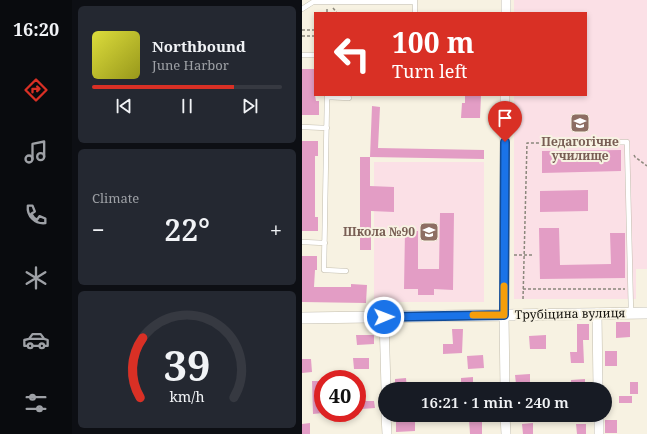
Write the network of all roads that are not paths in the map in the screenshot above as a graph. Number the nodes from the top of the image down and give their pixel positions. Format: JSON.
{"nodes":[{"id":1,"x":506,"y":0,"type":"edge"},
{"id":2,"x":313,"y":1,"type":"edge"},
{"id":3,"x":415,"y":1,"type":"edge"},
{"id":4,"x":302,"y":8,"type":"edge"},
{"id":5,"x":415,"y":12,"type":"edge"},
{"id":6,"x":506,"y":12,"type":"edge"},
{"id":7,"x":302,"y":55,"type":"edge"},
{"id":8,"x":314,"y":55,"type":"edge"},
{"id":9,"x":505,"y":96,"type":"edge"},
{"id":10,"x":348,"y":98,"type":"dead end"},
{"id":11,"x":302,"y":128,"type":"edge"},
{"id":12,"x":327,"y":128,"type":"junction"},
{"id":13,"x":554,"y":143,"type":"road end"},
{"id":14,"x":302,"y":242,"type":"edge"},
{"id":15,"x":325,"y":243,"type":"junction"},
{"id":16,"x":346,"y":271,"type":"dead end"},
{"id":17,"x":598,"y":313,"type":"junction"},
{"id":18,"x":631,"y":313,"type":"junction"},
{"id":19,"x":647,"y":313,"type":"edge"},
{"id":20,"x":504,"y":315,"type":"junction"},
{"id":21,"x":384,"y":317,"type":"junction"},
{"id":22,"x":302,"y":318,"type":"edge"},
{"id":23,"x":386,"y":382,"type":"edge"},
{"id":24,"x":505,"y":382,"type":"edge"},
{"id":25,"x":598,"y":382,"type":"edge"},
{"id":26,"x":386,"y":422,"type":"edge"},
{"id":27,"x":506,"y":422,"type":"edge"},
{"id":28,"x":599,"y":422,"type":"edge"},
{"id":29,"x":387,"y":434,"type":"edge"},
{"id":30,"x":506,"y":434,"type":"edge"},
{"id":31,"x":599,"y":434,"type":"edge"}],
"edges":[{"from":1,"to":6,"type":"street"},
{"from":2,"to":3,"type":"lane"},
{"from":2,"to":4,"type":"lane"},
{"from":3,"to":5,"type":"lane"},
{"from":7,"to":8,"type":"lane"},
{"from":9,"to":20,"type":"street"},
{"from":10,"to":12,"type":"lane"},
{"from":11,"to":12,"type":"lane"},
{"from":12,"to":15,"type":"lane"},
{"from":13,"to":18,"type":"lane"},
{"from":14,"to":15,"type":"lane"},
{"from":15,"to":16,"type":"lane"},
{"from":17,"to":18,"type":"street","name":"Трубіцина вулиця"},
{"from":17,"to":20,"type":"street","name":"Трубіцина вулиця"},
{"from":17,"to":25,"type":"street"},
{"from":18,"to":19,"type":"street","name":"Трубіцина вулиця"},
{"from":20,"to":21,"type":"street","name":"Трубіцина вулиця"},
{"from":20,"to":24,"type":"street"},
{"from":21,"to":22,"type":"street","name":"Трубіцина вулиця"},
{"from":21,"to":23,"type":"street"},
{"from":26,"to":29,"type":"street"},
{"from":27,"to":30,"type":"street"},
{"from":28,"to":31,"type":"street"}]}
